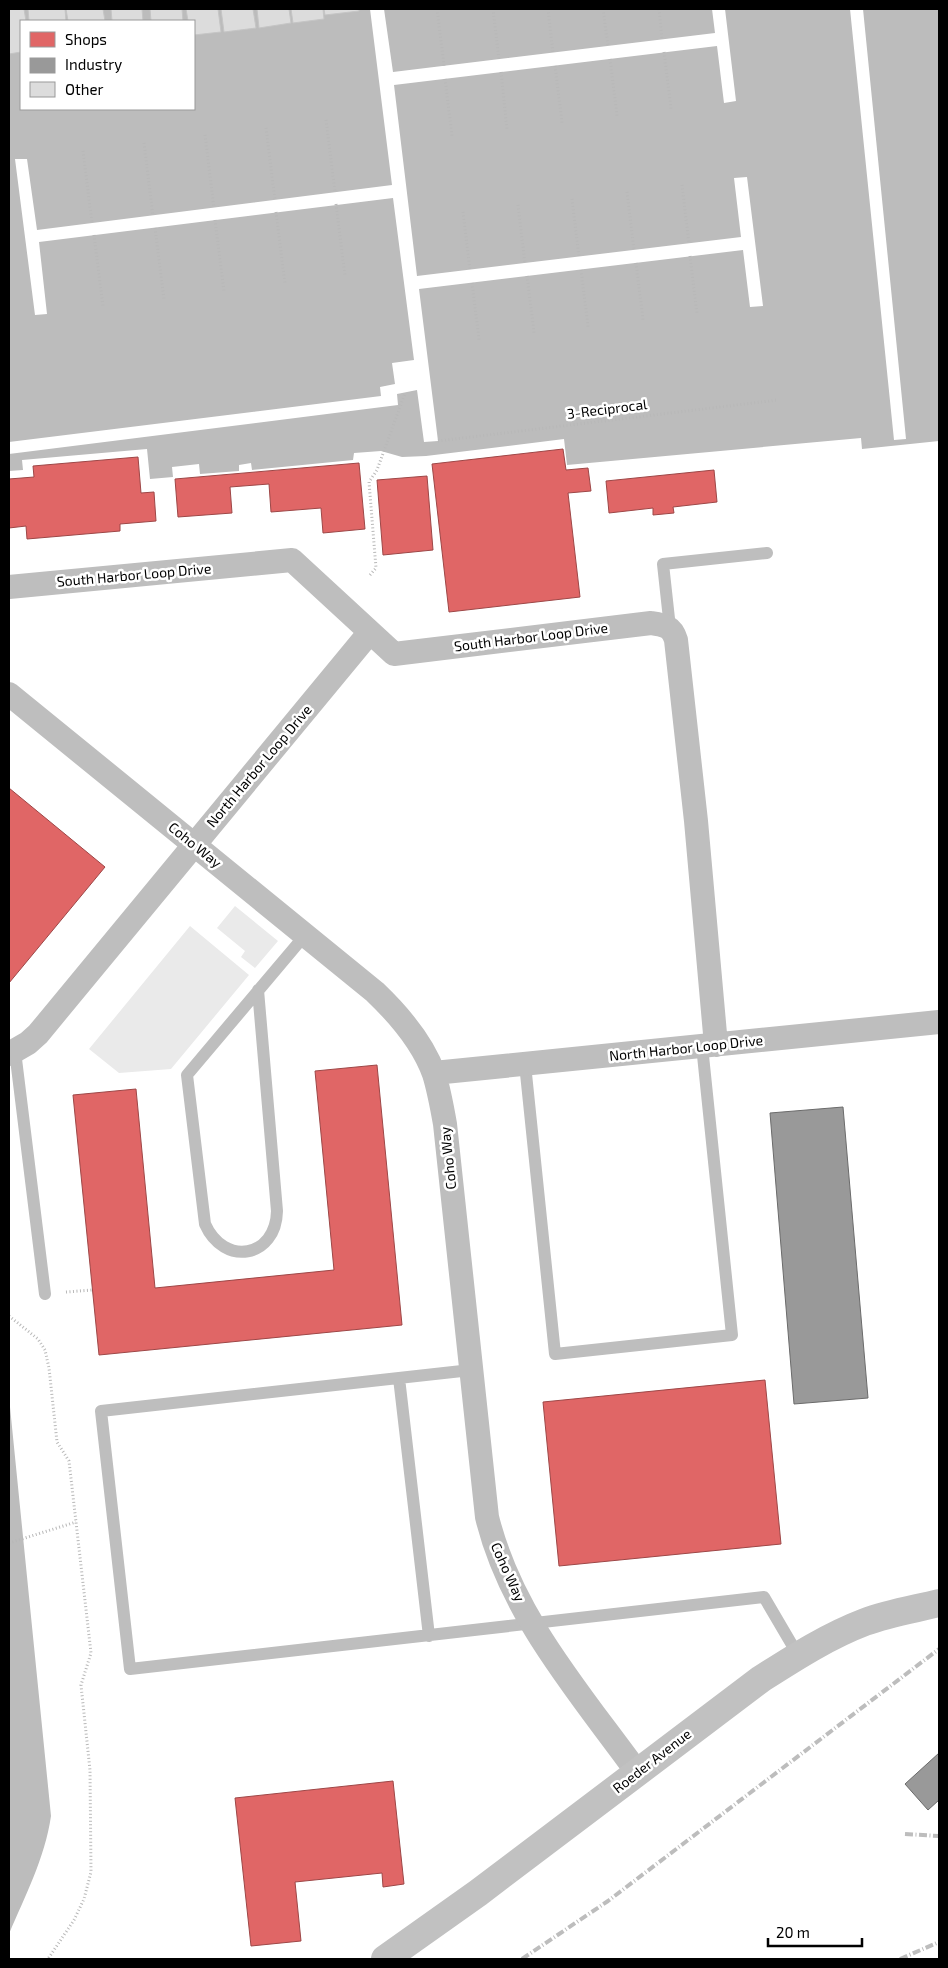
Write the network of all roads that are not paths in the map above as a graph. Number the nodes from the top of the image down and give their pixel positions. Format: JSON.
{"nodes":[{"id":1,"x":767,"y":553,"type":"dead end"},
{"id":2,"x":9,"y":586,"type":"edge"},
{"id":3,"x":670,"y":628,"type":"junction"},
{"id":4,"x":370,"y":632,"type":"junction"},
{"id":5,"x":9,"y":694,"type":"edge"},
{"id":6,"x":194,"y":844,"type":"junction"},
{"id":7,"x":306,"y":934,"type":"junction"},
{"id":8,"x":258,"y":990,"type":"junction"},
{"id":9,"x":939,"y":1022,"type":"edge"},
{"id":10,"x":709,"y":1045,"type":"junction"},
{"id":11,"x":12,"y":1053,"type":"edge"},
{"id":12,"x":525,"y":1064,"type":"junction"},
{"id":13,"x":434,"y":1073,"type":"junction"},
{"id":14,"x":45,"y":1294,"type":"dead end"},
{"id":15,"x":471,"y":1370,"type":"junction"},
{"id":16,"x":399,"y":1378,"type":"junction"},
{"id":17,"x":939,"y":1603,"type":"edge"},
{"id":18,"x":531,"y":1624,"type":"junction"},
{"id":19,"x":429,"y":1636,"type":"junction"},
{"id":20,"x":798,"y":1655,"type":"junction"},
{"id":21,"x":637,"y":1772,"type":"junction"},
{"id":22,"x":385,"y":1959,"type":"edge"}],
"edges":[{"from":1,"to":3,"type":"lane"},
{"from":2,"to":4,"type":"street","name":"South Harbor Loop Drive"},
{"from":3,"to":4,"type":"street","name":"South Harbor Loop Drive"},
{"from":3,"to":10,"type":"street"},
{"from":4,"to":6,"type":"street","name":"North Harbor Loop Drive"},
{"from":5,"to":6,"type":"street","name":"Coho Way"},
{"from":6,"to":7,"type":"street","name":"Coho Way"},
{"from":6,"to":11,"type":"street","name":"North Harbor Loop Drive"},
{"from":7,"to":8,"type":"lane"},
{"from":7,"to":13,"type":"street","name":"Coho Way"},
{"from":8,"to":8,"type":"lane"},
{"from":9,"to":10,"type":"street","name":"North Harbor Loop Drive"},
{"from":10,"to":12,"type":"street","name":"North Harbor Loop Drive"},
{"from":10,"to":12,"type":"lane"},
{"from":11,"to":14,"type":"lane"},
{"from":12,"to":13,"type":"street","name":"North Harbor Loop Drive"},
{"from":13,"to":15,"type":"street","name":"Coho Way"},
{"from":15,"to":16,"type":"lane"},
{"from":15,"to":18,"type":"street","name":"Coho Way"},
{"from":16,"to":19,"type":"lane"},
{"from":16,"to":19,"type":"lane"},
{"from":17,"to":20,"type":"street","name":"Roeder Avenue"},
{"from":18,"to":19,"type":"lane"},
{"from":18,"to":20,"type":"lane"},
{"from":18,"to":21,"type":"street","name":"Coho Way"},
{"from":20,"to":21,"type":"street","name":"Roeder Avenue"},
{"from":21,"to":22,"type":"street","name":"Roeder Avenue"}]}
